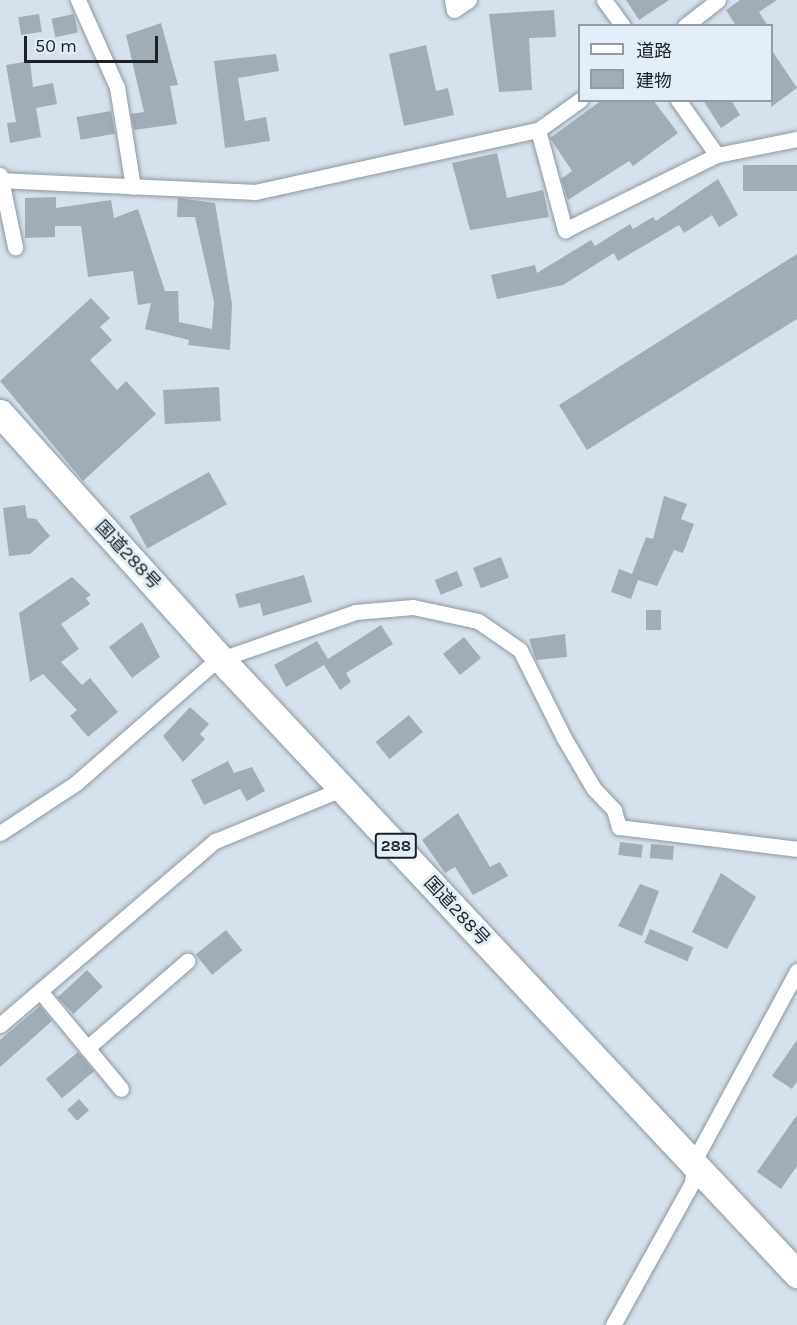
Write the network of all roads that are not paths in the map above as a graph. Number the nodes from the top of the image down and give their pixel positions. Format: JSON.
{"nodes":[{"id":1,"x":78,"y":0,"type":"edge"},
{"id":2,"x":452,"y":0,"type":"edge"},
{"id":3,"x":469,"y":0,"type":"edge"},
{"id":4,"x":604,"y":0,"type":"edge"},
{"id":5,"x":718,"y":0,"type":"edge"},
{"id":6,"x":622,"y":24,"type":"edge"},
{"id":7,"x":688,"y":24,"type":"edge"},
{"id":8,"x":578,"y":101,"type":"edge"},
{"id":9,"x":679,"y":102,"type":"edge"},
{"id":10,"x":538,"y":130,"type":"junction"},
{"id":11,"x":797,"y":139,"type":"edge"},
{"id":12,"x":717,"y":155,"type":"junction"},
{"id":13,"x":0,"y":178,"type":"edge"},
{"id":14,"x":133,"y":187,"type":"junction"},
{"id":15,"x":15,"y":247,"type":"dead end"},
{"id":16,"x":0,"y":413,"type":"edge"},
{"id":17,"x":0,"y":430,"type":"edge"},
{"id":18,"x":218,"y":661,"type":"junction"},
{"id":19,"x":338,"y":791,"type":"junction"},
{"id":20,"x":0,"y":833,"type":"edge"},
{"id":21,"x":797,"y":849,"type":"edge"},
{"id":22,"x":187,"y":961,"type":"dead end"},
{"id":23,"x":797,"y":971,"type":"edge"},
{"id":24,"x":40,"y":991,"type":"junction"},
{"id":25,"x":0,"y":1025,"type":"edge"},
{"id":26,"x":87,"y":1048,"type":"junction"},
{"id":27,"x":120,"y":1089,"type":"dead end"},
{"id":28,"x":693,"y":1171,"type":"junction"},
{"id":29,"x":797,"y":1274,"type":"edge"},
{"id":30,"x":797,"y":1290,"type":"edge"},
{"id":31,"x":613,"y":1325,"type":"edge"}],
"edges":[{"from":1,"to":14,"type":"street"},
{"from":2,"to":3,"type":"street"},
{"from":4,"to":6,"type":"street"},
{"from":5,"to":7,"type":"street"},
{"from":8,"to":10,"type":"street"},
{"from":9,"to":12,"type":"street"},
{"from":10,"to":12,"type":"street"},
{"from":10,"to":14,"type":"street"},
{"from":11,"to":12,"type":"street"},
{"from":13,"to":14,"type":"street"},
{"from":13,"to":15,"type":"street"},
{"from":16,"to":18,"type":"highway","name":"国道288号","number":"288"},
{"from":17,"to":18,"type":"highway","name":"国道288号","number":"288"},
{"from":18,"to":19,"type":"highway","name":"国道288号","number":"288"},
{"from":18,"to":20,"type":"street"},
{"from":18,"to":21,"type":"street"},
{"from":19,"to":24,"type":"street"},
{"from":19,"to":28,"type":"highway","name":"国道288号","number":"288"},
{"from":22,"to":26,"type":"street"},
{"from":23,"to":28,"type":"street"},
{"from":24,"to":25,"type":"street"},
{"from":24,"to":26,"type":"street"},
{"from":26,"to":27,"type":"street"},
{"from":28,"to":29,"type":"highway","name":"国道288号","number":"288"},
{"from":28,"to":30,"type":"highway","name":"国道288号","number":"288"},
{"from":28,"to":31,"type":"street"}]}
